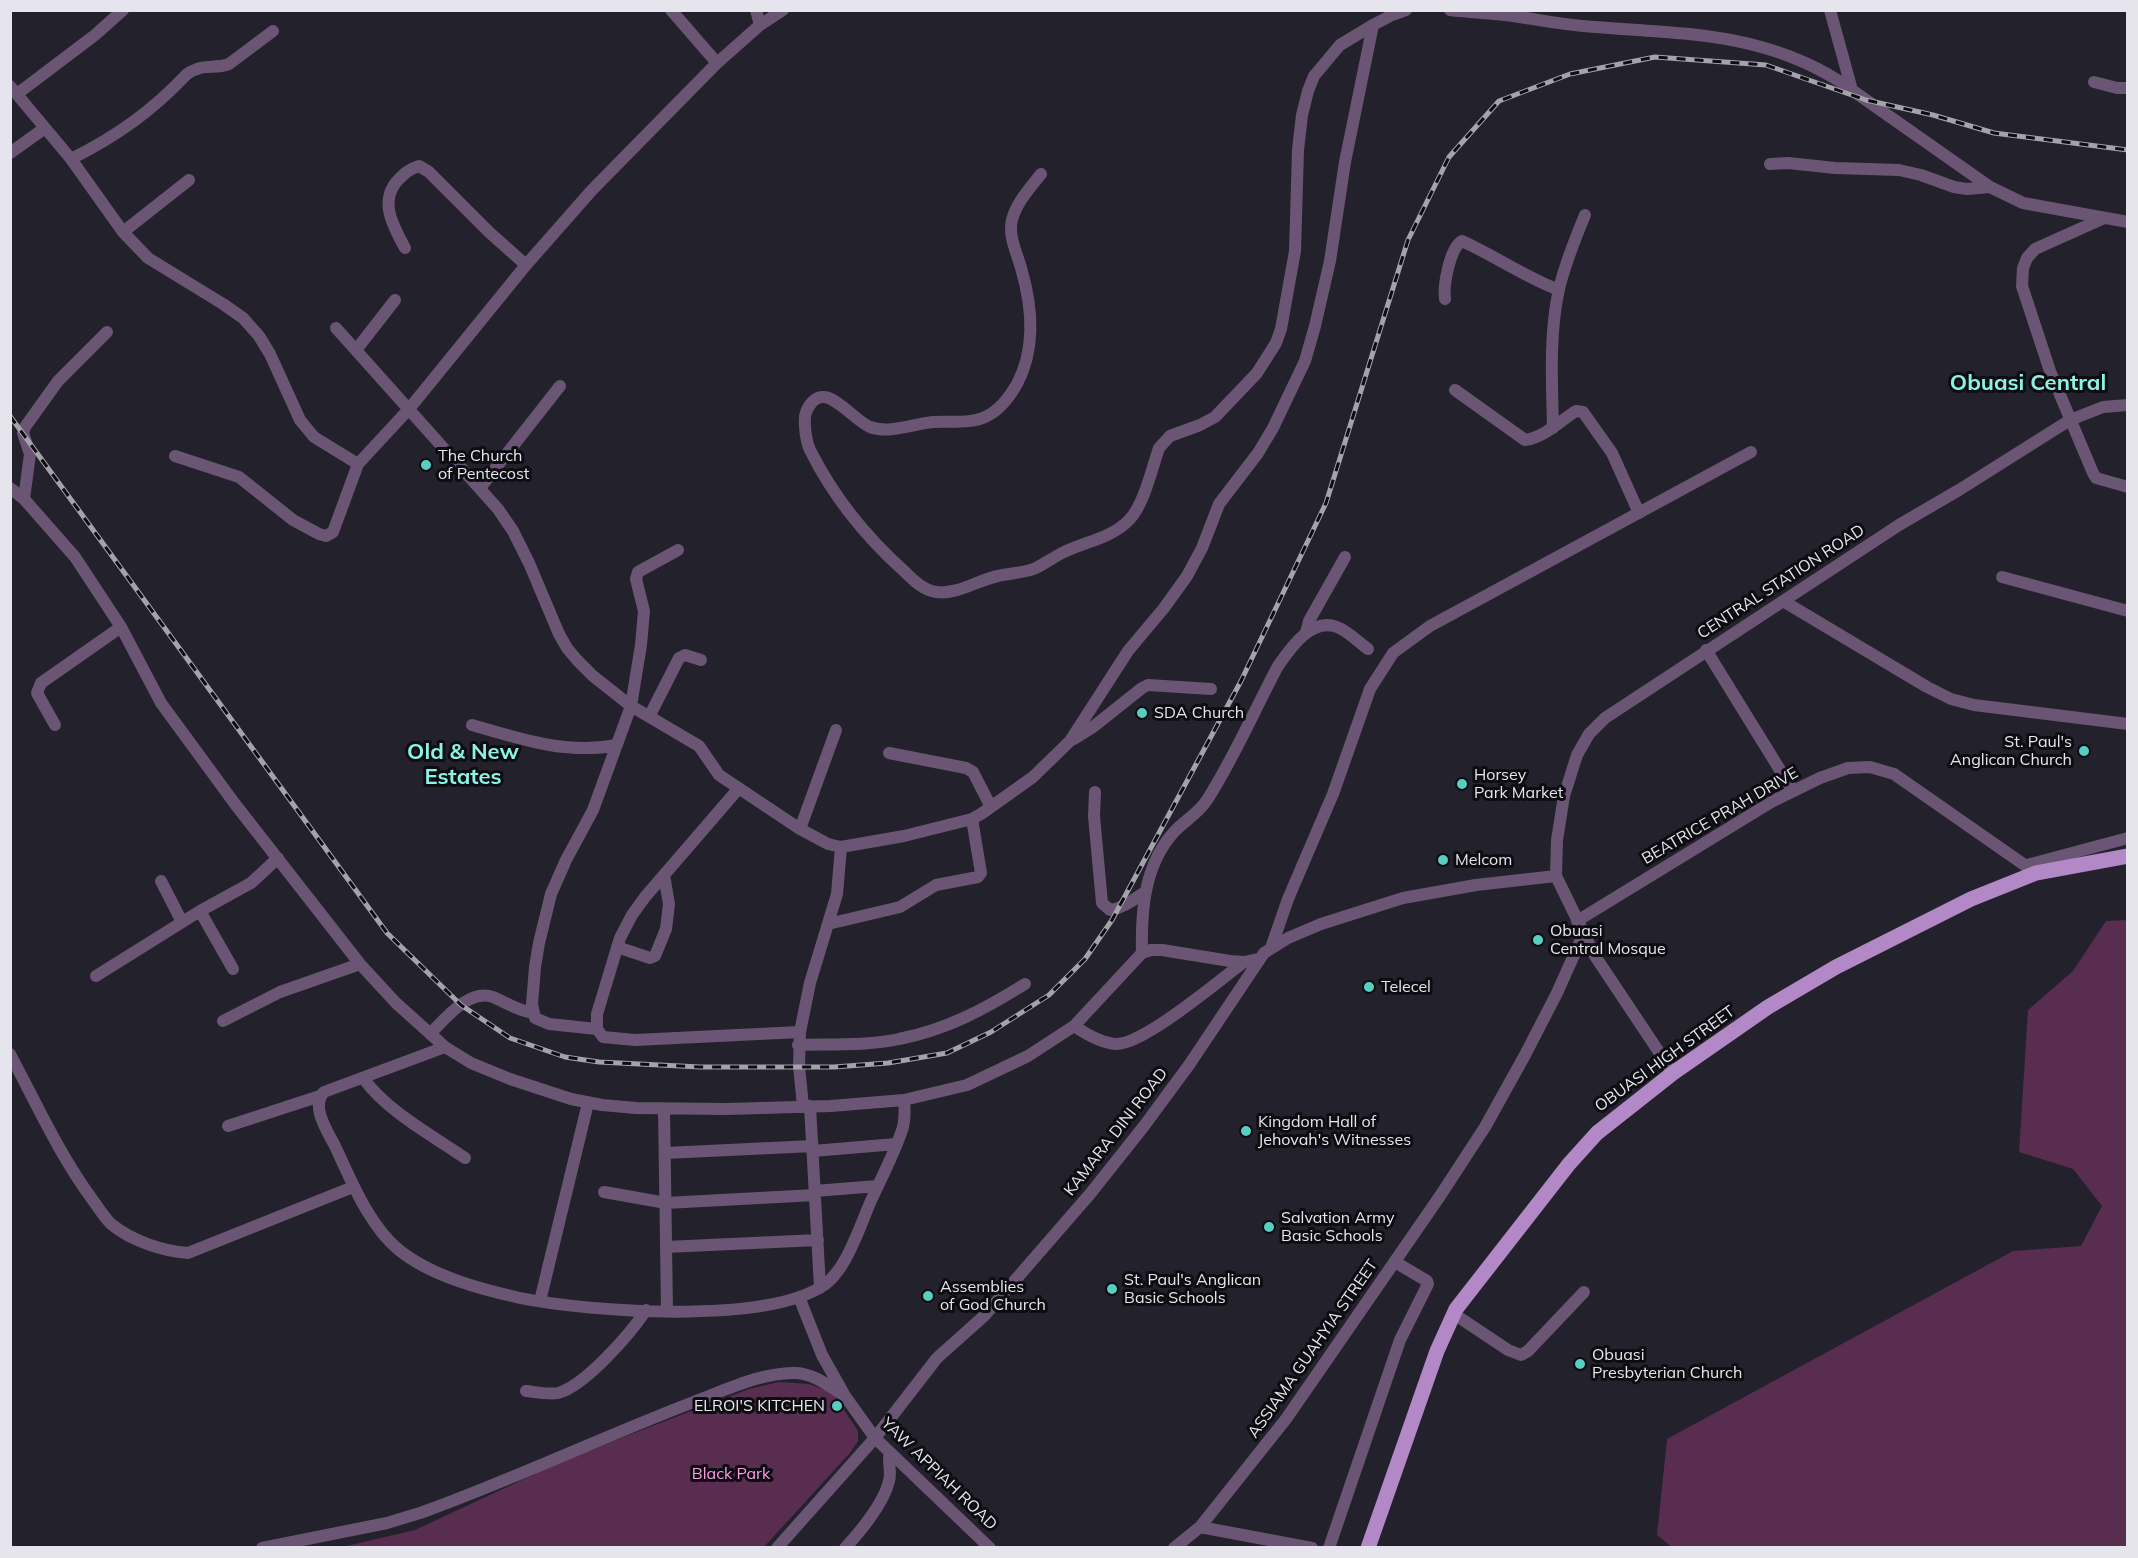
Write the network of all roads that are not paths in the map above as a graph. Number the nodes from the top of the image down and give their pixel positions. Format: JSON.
{"nodes":[{"id":1,"x":123,"y":10,"type":"edge"},
{"id":2,"x":671,"y":10,"type":"edge"},
{"id":3,"x":756,"y":10,"type":"edge"},
{"id":4,"x":783,"y":10,"type":"edge"},
{"id":5,"x":1406,"y":10,"type":"edge"},
{"id":6,"x":1450,"y":10,"type":"edge"},
{"id":7,"x":1830,"y":10,"type":"edge"},
{"id":8,"x":1373,"y":25,"type":"junction"},
{"id":9,"x":760,"y":26,"type":"junction"},
{"id":10,"x":273,"y":31,"type":"dead end"},
{"id":11,"x":717,"y":63,"type":"junction"},
{"id":12,"x":2094,"y":82,"type":"dead end"},
{"id":13,"x":2127,"y":88,"type":"edge"},
{"id":14,"x":14,"y":90,"type":"edge"},
{"id":15,"x":1852,"y":90,"type":"junction"},
{"id":16,"x":45,"y":128,"type":"junction"},
{"id":17,"x":10,"y":153,"type":"edge"},
{"id":18,"x":71,"y":159,"type":"junction"},
{"id":19,"x":1770,"y":164,"type":"dead end"},
{"id":20,"x":1041,"y":174,"type":"dead end"},
{"id":21,"x":189,"y":180,"type":"dead end"},
{"id":22,"x":1990,"y":187,"type":"junction"},
{"id":23,"x":1585,"y":215,"type":"dead end"},
{"id":24,"x":2103,"y":218,"type":"junction"},
{"id":25,"x":2127,"y":222,"type":"edge"},
{"id":26,"x":123,"y":232,"type":"junction"},
{"id":27,"x":405,"y":248,"type":"dead end"},
{"id":28,"x":526,"y":266,"type":"junction"},
{"id":29,"x":1559,"y":290,"type":"junction"},
{"id":30,"x":1445,"y":299,"type":"dead end"},
{"id":31,"x":395,"y":300,"type":"dead end"},
{"id":32,"x":336,"y":328,"type":"dead end"},
{"id":33,"x":107,"y":332,"type":"dead end"},
{"id":34,"x":356,"y":350,"type":"junction"},
{"id":35,"x":560,"y":386,"type":"dead end"},
{"id":36,"x":1455,"y":390,"type":"dead end"},
{"id":37,"x":2127,"y":405,"type":"edge"},
{"id":38,"x":409,"y":409,"type":"junction"},
{"id":39,"x":2070,"y":420,"type":"junction"},
{"id":40,"x":1553,"y":428,"type":"junction"},
{"id":41,"x":1751,"y":452,"type":"dead end"},
{"id":42,"x":175,"y":456,"type":"dead end"},
{"id":43,"x":358,"y":464,"type":"junction"},
{"id":44,"x":2127,"y":487,"type":"edge"},
{"id":45,"x":10,"y":488,"type":"edge"},
{"id":46,"x":480,"y":488,"type":"junction"},
{"id":47,"x":24,"y":499,"type":"junction"},
{"id":48,"x":1639,"y":513,"type":"junction"},
{"id":49,"x":678,"y":549,"type":"dead end"},
{"id":50,"x":1345,"y":557,"type":"dead end"},
{"id":51,"x":2002,"y":578,"type":"dead end"},
{"id":52,"x":1783,"y":601,"type":"junction"},
{"id":53,"x":2127,"y":611,"type":"edge"},
{"id":54,"x":121,"y":627,"type":"junction"},
{"id":55,"x":1306,"y":633,"type":"junction"},
{"id":56,"x":1368,"y":649,"type":"dead end"},
{"id":57,"x":1706,"y":650,"type":"junction"},
{"id":58,"x":701,"y":660,"type":"dead end"},
{"id":59,"x":1211,"y":689,"type":"dead end"},
{"id":60,"x":631,"y":706,"type":"junction"},
{"id":61,"x":649,"y":717,"type":"junction"},
{"id":62,"x":472,"y":724,"type":"dead end"},
{"id":63,"x":2127,"y":724,"type":"edge"},
{"id":64,"x":55,"y":725,"type":"dead end"},
{"id":65,"x":836,"y":730,"type":"dead end"},
{"id":66,"x":1070,"y":741,"type":"junction"},
{"id":67,"x":617,"y":745,"type":"junction"},
{"id":68,"x":889,"y":753,"type":"dead end"},
{"id":69,"x":739,"y":788,"type":"junction"},
{"id":70,"x":1793,"y":791,"type":"junction"},
{"id":71,"x":1095,"y":792,"type":"dead end"},
{"id":72,"x":991,"y":807,"type":"junction"},
{"id":73,"x":972,"y":819,"type":"junction"},
{"id":74,"x":800,"y":829,"type":"junction"},
{"id":75,"x":2127,"y":838,"type":"edge"},
{"id":76,"x":841,"y":847,"type":"junction"},
{"id":77,"x":2127,"y":856,"type":"edge"},
{"id":78,"x":278,"y":858,"type":"junction"},
{"id":79,"x":2032,"y":869,"type":"junction"},
{"id":80,"x":664,"y":875,"type":"junction"},
{"id":81,"x":1556,"y":876,"type":"junction"},
{"id":82,"x":161,"y":880,"type":"dead end"},
{"id":83,"x":1144,"y":892,"type":"junction"},
{"id":84,"x":200,"y":911,"type":"junction"},
{"id":85,"x":1577,"y":921,"type":"junction"},
{"id":86,"x":182,"y":922,"type":"junction"},
{"id":87,"x":828,"y":924,"type":"junction"},
{"id":88,"x":1583,"y":934,"type":"junction"},
{"id":89,"x":617,"y":947,"type":"junction"},
{"id":90,"x":1271,"y":948,"type":"junction"},
{"id":91,"x":1142,"y":953,"type":"junction"},
{"id":92,"x":1258,"y":959,"type":"junction"},
{"id":93,"x":1244,"y":962,"type":"junction"},
{"id":94,"x":360,"y":964,"type":"junction"},
{"id":95,"x":233,"y":969,"type":"dead end"},
{"id":96,"x":96,"y":976,"type":"dead end"},
{"id":97,"x":1025,"y":984,"type":"dead end"},
{"id":98,"x":533,"y":1013,"type":"junction"},
{"id":99,"x":223,"y":1021,"type":"dead end"},
{"id":100,"x":1074,"y":1026,"type":"junction"},
{"id":101,"x":597,"y":1029,"type":"junction"},
{"id":102,"x":430,"y":1034,"type":"junction"},
{"id":103,"x":799,"y":1038,"type":"junction"},
{"id":104,"x":445,"y":1047,"type":"junction"},
{"id":105,"x":10,"y":1054,"type":"edge"},
{"id":106,"x":14,"y":1069,"type":"edge"},
{"id":107,"x":1673,"y":1073,"type":"junction"},
{"id":108,"x":363,"y":1077,"type":"junction"},
{"id":109,"x":320,"y":1096,"type":"junction"},
{"id":110,"x":904,"y":1100,"type":"junction"},
{"id":111,"x":588,"y":1103,"type":"junction"},
{"id":112,"x":807,"y":1106,"type":"junction"},
{"id":113,"x":664,"y":1109,"type":"junction"},
{"id":114,"x":228,"y":1126,"type":"dead end"},
{"id":115,"x":896,"y":1144,"type":"junction"},
{"id":116,"x":813,"y":1149,"type":"junction"},
{"id":117,"x":665,"y":1153,"type":"junction"},
{"id":118,"x":465,"y":1158,"type":"dead end"},
{"id":119,"x":353,"y":1186,"type":"junction"},
{"id":120,"x":878,"y":1186,"type":"junction"},
{"id":121,"x":604,"y":1192,"type":"dead end"},
{"id":122,"x":815,"y":1193,"type":"junction"},
{"id":123,"x":666,"y":1203,"type":"junction"},
{"id":124,"x":818,"y":1240,"type":"junction"},
{"id":125,"x":666,"y":1247,"type":"junction"},
{"id":126,"x":1395,"y":1262,"type":"junction"},
{"id":127,"x":820,"y":1288,"type":"junction"},
{"id":128,"x":1584,"y":1292,"type":"dead end"},
{"id":129,"x":800,"y":1297,"type":"junction"},
{"id":130,"x":540,"y":1301,"type":"junction"},
{"id":131,"x":646,"y":1310,"type":"junction"},
{"id":132,"x":667,"y":1311,"type":"junction"},
{"id":133,"x":1454,"y":1314,"type":"junction"},
{"id":134,"x":526,"y":1391,"type":"dead end"},
{"id":135,"x":845,"y":1396,"type":"junction"},
{"id":136,"x":875,"y":1438,"type":"junction"},
{"id":137,"x":890,"y":1453,"type":"junction"},
{"id":138,"x":1200,"y":1527,"type":"junction"},
{"id":139,"x":1178,"y":1546,"type":"edge"},
{"id":140,"x":262,"y":1548,"type":"edge"},
{"id":141,"x":777,"y":1548,"type":"edge"},
{"id":142,"x":844,"y":1548,"type":"edge"},
{"id":143,"x":990,"y":1548,"type":"edge"},
{"id":144,"x":1312,"y":1548,"type":"edge"},
{"id":145,"x":1329,"y":1548,"type":"edge"},
{"id":146,"x":1368,"y":1548,"type":"edge"}],
"edges":[{"from":1,"to":14,"type":"street"},
{"from":2,"to":11,"type":"street"},
{"from":3,"to":9,"type":"street"},
{"from":4,"to":9,"type":"street"},
{"from":5,"to":8,"type":"street"},
{"from":6,"to":15,"type":"street"},
{"from":7,"to":15,"type":"street"},
{"from":8,"to":20,"type":"street"},
{"from":8,"to":66,"type":"street"},
{"from":9,"to":11,"type":"street"},
{"from":10,"to":18,"type":"street"},
{"from":11,"to":28,"type":"street"},
{"from":12,"to":13,"type":"street"},
{"from":14,"to":16,"type":"street"},
{"from":15,"to":22,"type":"street"},
{"from":16,"to":17,"type":"street"},
{"from":16,"to":18,"type":"street"},
{"from":18,"to":26,"type":"street"},
{"from":19,"to":22,"type":"street"},
{"from":21,"to":26,"type":"street"},
{"from":22,"to":24,"type":"street"},
{"from":23,"to":29,"type":"street"},
{"from":24,"to":25,"type":"street"},
{"from":24,"to":39,"type":"street"},
{"from":26,"to":43,"type":"street"},
{"from":27,"to":28,"type":"street"},
{"from":28,"to":38,"type":"street"},
{"from":29,"to":30,"type":"street"},
{"from":29,"to":40,"type":"street"},
{"from":31,"to":34,"type":"street"},
{"from":32,"to":34,"type":"street"},
{"from":33,"to":47,"type":"street"},
{"from":34,"to":38,"type":"street"},
{"from":35,"to":46,"type":"street"},
{"from":36,"to":40,"type":"street"},
{"from":37,"to":39,"type":"street","name":"CENTRAL STATION ROAD"},
{"from":38,"to":43,"type":"street"},
{"from":38,"to":46,"type":"street"},
{"from":39,"to":44,"type":"street"},
{"from":39,"to":52,"type":"street","name":"CENTRAL STATION ROAD"},
{"from":40,"to":48,"type":"street"},
{"from":41,"to":48,"type":"street"},
{"from":42,"to":43,"type":"street"},
{"from":45,"to":47,"type":"street"},
{"from":46,"to":60,"type":"street"},
{"from":47,"to":54,"type":"street"},
{"from":48,"to":90,"type":"street"},
{"from":49,"to":60,"type":"street"},
{"from":50,"to":55,"type":"street"},
{"from":51,"to":53,"type":"street"},
{"from":52,"to":57,"type":"street","name":"CENTRAL STATION ROAD"},
{"from":52,"to":63,"type":"street"},
{"from":54,"to":64,"type":"street"},
{"from":54,"to":78,"type":"street"},
{"from":55,"to":56,"type":"street"},
{"from":55,"to":83,"type":"street"},
{"from":57,"to":70,"type":"street"},
{"from":57,"to":81,"type":"street","name":"CENTRAL STATION ROAD"},
{"from":58,"to":61,"type":"street"},
{"from":59,"to":66,"type":"street"},
{"from":60,"to":61,"type":"street"},
{"from":60,"to":67,"type":"street"},
{"from":61,"to":69,"type":"street"},
{"from":62,"to":67,"type":"street"},
{"from":65,"to":74,"type":"street"},
{"from":66,"to":72,"type":"street"},
{"from":67,"to":98,"type":"street"},
{"from":68,"to":72,"type":"street"},
{"from":69,"to":74,"type":"street"},
{"from":69,"to":80,"type":"street"},
{"from":70,"to":79,"type":"street","name":"BEATRICE PRAH DRIVE"},
{"from":70,"to":85,"type":"street","name":"BEATRICE PRAH DRIVE"},
{"from":71,"to":83,"type":"street"},
{"from":72,"to":73,"type":"street"},
{"from":73,"to":76,"type":"street"},
{"from":73,"to":87,"type":"street"},
{"from":74,"to":76,"type":"street"},
{"from":75,"to":79,"type":"street"},
{"from":76,"to":87,"type":"street"},
{"from":77,"to":79,"type":"main road","name":"OBUASI HIGH STREET"},
{"from":78,"to":84,"type":"street"},
{"from":78,"to":94,"type":"street"},
{"from":79,"to":107,"type":"main road","name":"OBUASI HIGH STREET"},
{"from":80,"to":89,"type":"street"},
{"from":80,"to":89,"type":"street"},
{"from":81,"to":85,"type":"street"},
{"from":81,"to":90,"type":"street","name":"KAMARA DINI ROAD"},
{"from":82,"to":86,"type":"street"},
{"from":83,"to":91,"type":"street"},
{"from":84,"to":86,"type":"street"},
{"from":84,"to":95,"type":"street"},
{"from":85,"to":88,"type":"street"},
{"from":86,"to":96,"type":"street"},
{"from":87,"to":103,"type":"street"},
{"from":88,"to":107,"type":"street"},
{"from":88,"to":126,"type":"street","name":"ASSIAMA GUAHYIA STREET"},
{"from":89,"to":101,"type":"street"},
{"from":90,"to":92,"type":"street","name":"KAMARA DINI ROAD"},
{"from":91,"to":93,"type":"street"},
{"from":91,"to":100,"type":"street"},
{"from":92,"to":93,"type":"street"},
{"from":92,"to":136,"type":"street","name":"KAMARA DINI ROAD"},
{"from":93,"to":100,"type":"street"},
{"from":94,"to":99,"type":"street"},
{"from":94,"to":102,"type":"street"},
{"from":97,"to":103,"type":"street"},
{"from":98,"to":101,"type":"street"},
{"from":98,"to":102,"type":"street"},
{"from":100,"to":110,"type":"street"},
{"from":101,"to":103,"type":"street"},
{"from":102,"to":104,"type":"street"},
{"from":103,"to":112,"type":"street"},
{"from":104,"to":108,"type":"street"},
{"from":104,"to":111,"type":"street"},
{"from":105,"to":106,"type":"street"},
{"from":106,"to":119,"type":"street"},
{"from":107,"to":133,"type":"main road","name":"OBUASI HIGH STREET"},
{"from":108,"to":109,"type":"street"},
{"from":108,"to":118,"type":"street"},
{"from":109,"to":114,"type":"street"},
{"from":109,"to":119,"type":"street"},
{"from":110,"to":112,"type":"street"},
{"from":110,"to":115,"type":"street"},
{"from":111,"to":113,"type":"street"},
{"from":111,"to":130,"type":"street"},
{"from":112,"to":113,"type":"street"},
{"from":112,"to":116,"type":"street"},
{"from":113,"to":117,"type":"street"},
{"from":115,"to":116,"type":"street"},
{"from":115,"to":120,"type":"street"},
{"from":116,"to":117,"type":"street"},
{"from":116,"to":122,"type":"street"},
{"from":117,"to":123,"type":"street"},
{"from":119,"to":130,"type":"street"},
{"from":120,"to":122,"type":"street"},
{"from":120,"to":127,"type":"street"},
{"from":121,"to":123,"type":"street"},
{"from":122,"to":123,"type":"street"},
{"from":122,"to":124,"type":"street"},
{"from":123,"to":125,"type":"street"},
{"from":124,"to":125,"type":"street"},
{"from":124,"to":127,"type":"street"},
{"from":125,"to":132,"type":"street"},
{"from":126,"to":138,"type":"street","name":"ASSIAMA GUAHYIA STREET"},
{"from":126,"to":145,"type":"street"},
{"from":127,"to":129,"type":"street"},
{"from":128,"to":133,"type":"street"},
{"from":129,"to":132,"type":"street"},
{"from":129,"to":135,"type":"street","name":"YAW APPIAH ROAD"},
{"from":130,"to":131,"type":"street"},
{"from":131,"to":132,"type":"street"},
{"from":131,"to":134,"type":"street"},
{"from":133,"to":146,"type":"main road","name":"OBUASI HIGH STREET"},
{"from":135,"to":136,"type":"street","name":"YAW APPIAH ROAD"},
{"from":135,"to":140,"type":"street"},
{"from":136,"to":137,"type":"street","name":"YAW APPIAH ROAD"},
{"from":136,"to":141,"type":"street","name":"KAMARA DINI ROAD"},
{"from":137,"to":142,"type":"street"},
{"from":137,"to":143,"type":"street","name":"YAW APPIAH ROAD"},
{"from":138,"to":139,"type":"street","name":"ASSIAMA GUAHYIA STREET"},
{"from":138,"to":144,"type":"street"}]}
